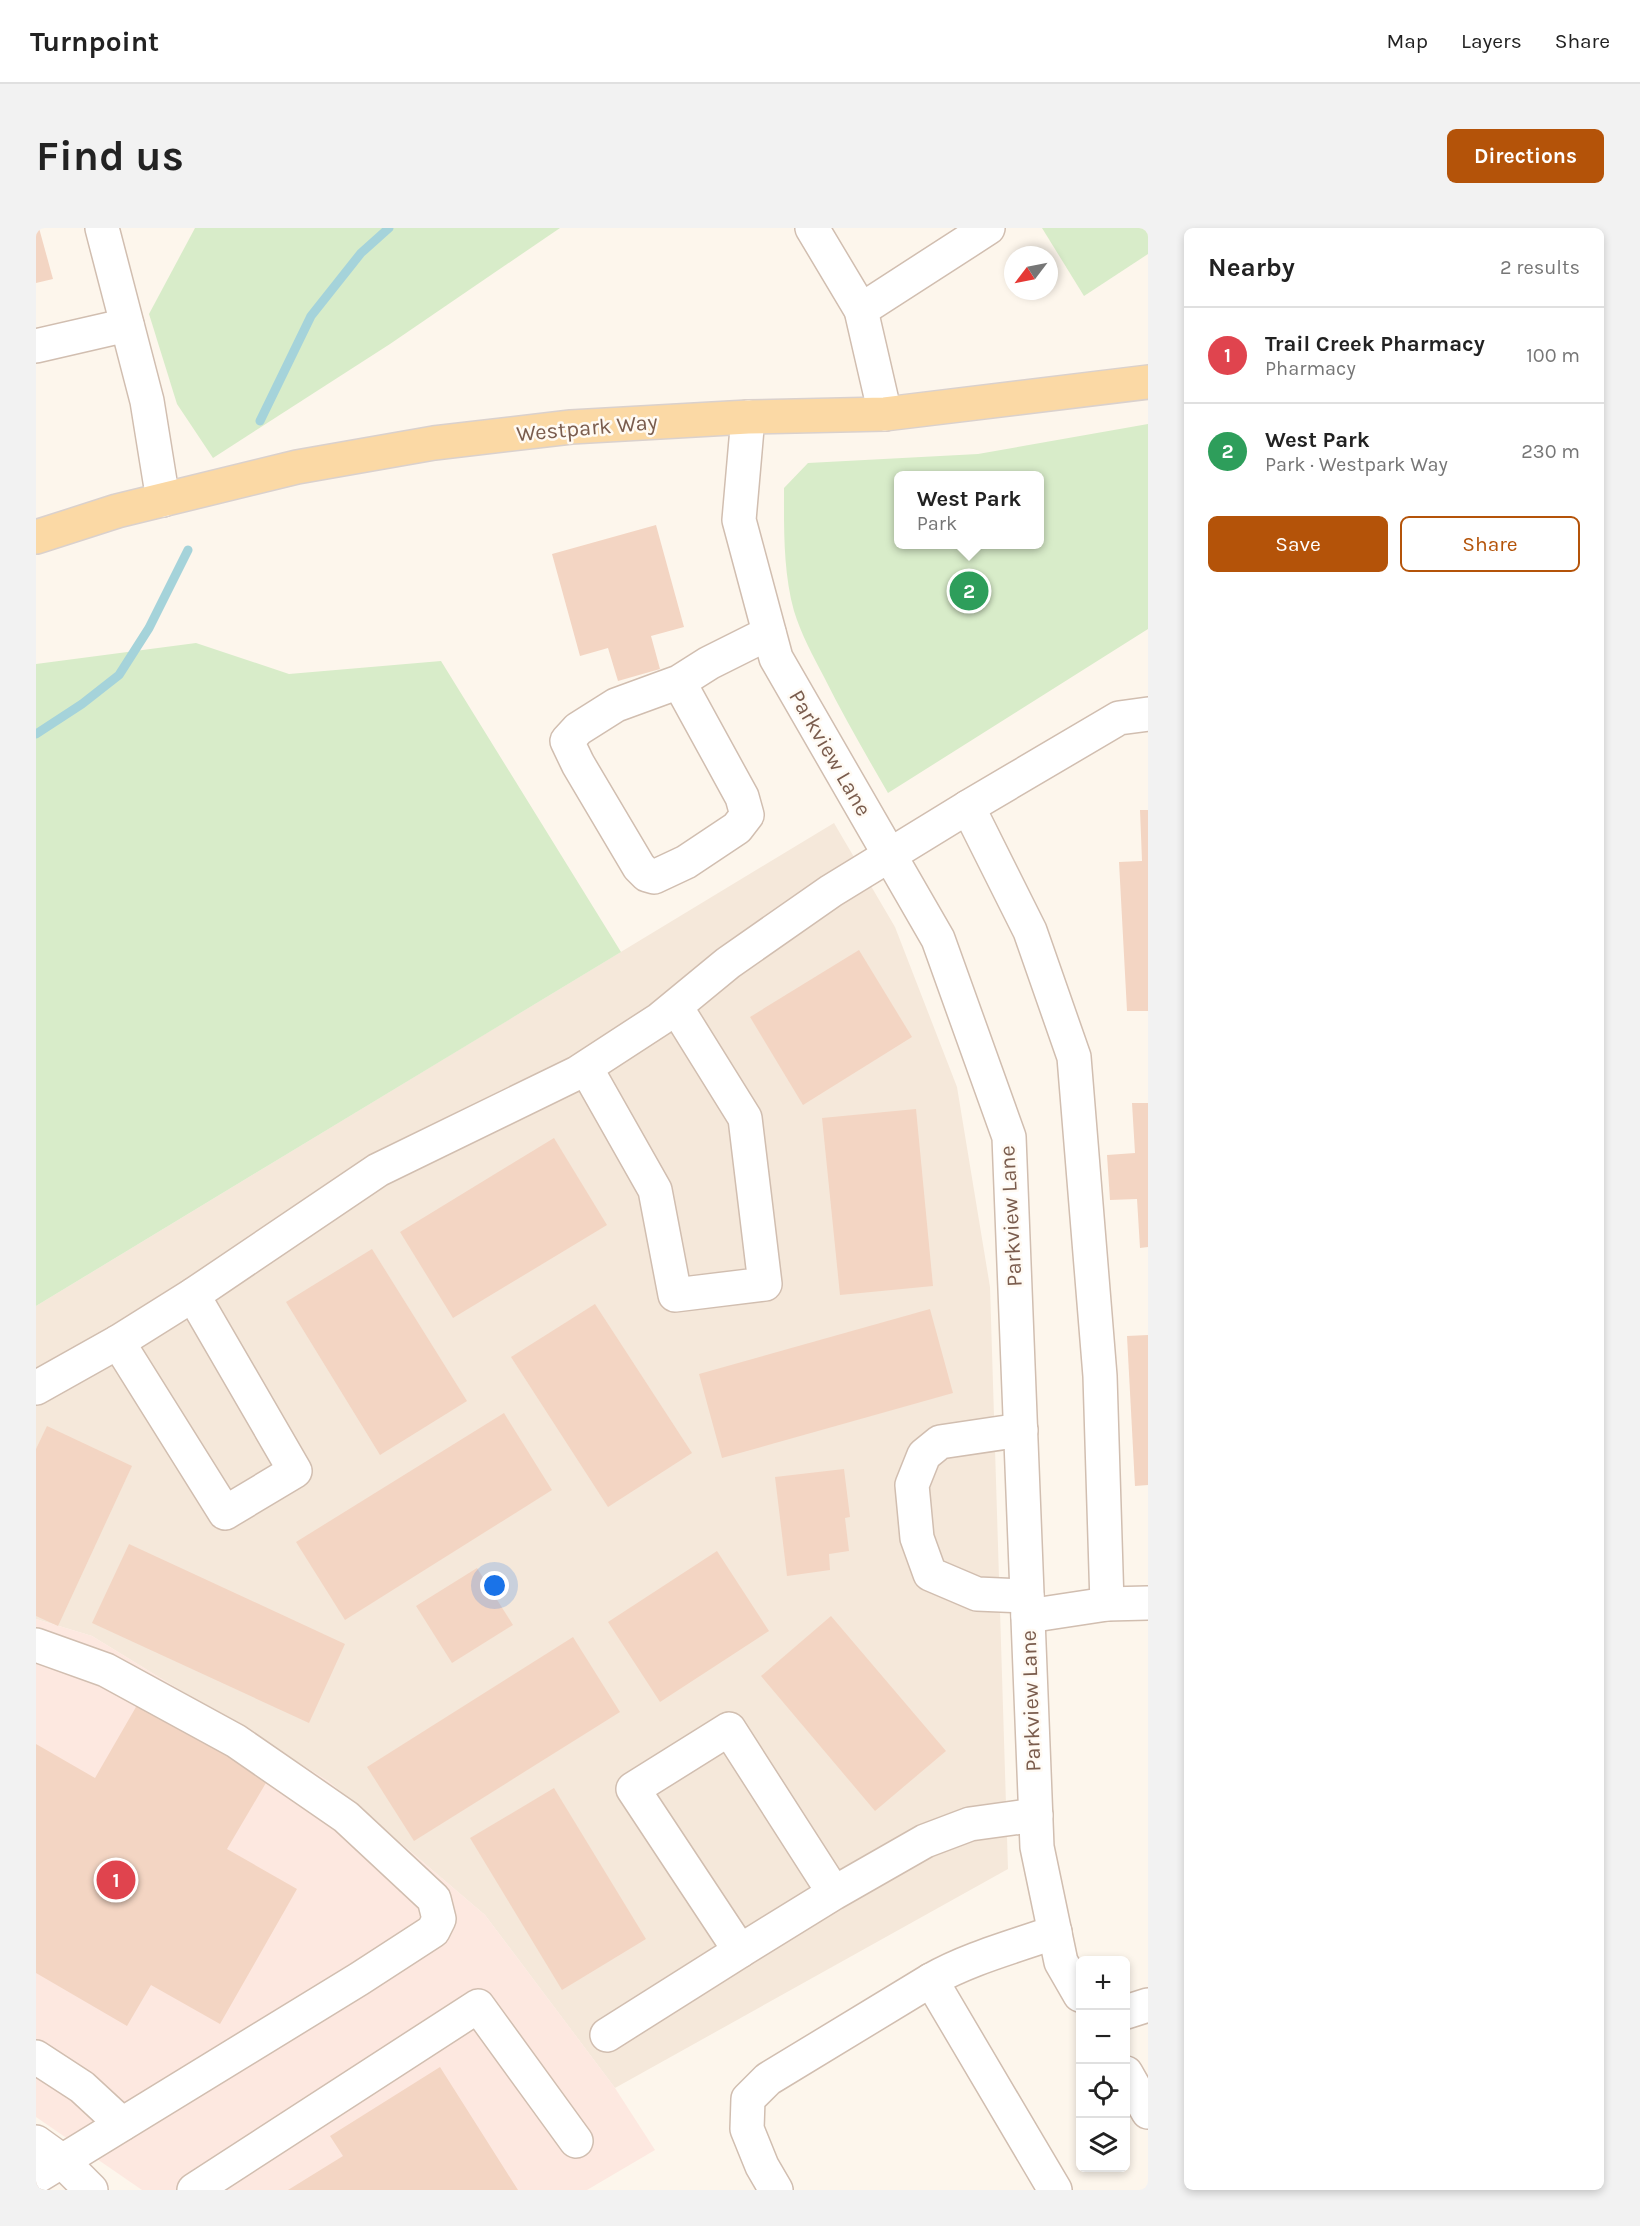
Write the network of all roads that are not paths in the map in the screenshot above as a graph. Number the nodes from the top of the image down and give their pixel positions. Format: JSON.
{"nodes":[{"id":1,"x":102,"y":228,"type":"edge"},
{"id":2,"x":812,"y":228,"type":"edge"},
{"id":3,"x":988,"y":228,"type":"edge"},
{"id":4,"x":861,"y":310,"type":"junction"},
{"id":5,"x":127,"y":325,"type":"junction"},
{"id":6,"x":36,"y":346,"type":"edge"},
{"id":7,"x":1148,"y":382,"type":"edge"},
{"id":8,"x":885,"y":414,"type":"junction"},
{"id":9,"x":748,"y":417,"type":"junction"},
{"id":10,"x":173,"y":497,"type":"junction"},
{"id":11,"x":36,"y":537,"type":"edge"},
{"id":12,"x":769,"y":633,"type":"junction"},
{"id":13,"x":679,"y":682,"type":"junction"},
{"id":14,"x":1148,"y":714,"type":"edge"},
{"id":15,"x":968,"y":807,"type":"junction"},
{"id":16,"x":890,"y":856,"type":"junction"},
{"id":17,"x":676,"y":1006,"type":"junction"},
{"id":18,"x":586,"y":1068,"type":"junction"},
{"id":19,"x":193,"y":1295,"type":"junction"},
{"id":20,"x":118,"y":1342,"type":"junction"},
{"id":21,"x":36,"y":1388,"type":"edge"},
{"id":22,"x":1021,"y":1430,"type":"junction"},
{"id":23,"x":1148,"y":1603,"type":"edge"},
{"id":24,"x":1107,"y":1604,"type":"junction"},
{"id":25,"x":1028,"y":1606,"type":"junction"},
{"id":26,"x":36,"y":1646,"type":"edge"},
{"id":27,"x":1036,"y":1815,"type":"junction"},
{"id":28,"x":834,"y":1893,"type":"junction"},
{"id":29,"x":1055,"y":1932,"type":"junction"},
{"id":30,"x":740,"y":1951,"type":"junction"},
{"id":31,"x":932,"y":1980,"type":"junction"},
{"id":32,"x":1076,"y":1988,"type":"edge"},
{"id":33,"x":1148,"y":2005,"type":"edge"},
{"id":34,"x":1130,"y":2010,"type":"edge"},
{"id":35,"x":607,"y":2035,"type":"dead end"},
{"id":36,"x":36,"y":2057,"type":"edge"},
{"id":37,"x":1130,"y":2081,"type":"edge"},
{"id":38,"x":1148,"y":2112,"type":"edge"},
{"id":39,"x":122,"y":2124,"type":"junction"},
{"id":40,"x":576,"y":2141,"type":"dead end"},
{"id":41,"x":44,"y":2160,"type":"edge"},
{"id":42,"x":203,"y":2188,"type":"edge"},
{"id":43,"x":91,"y":2190,"type":"edge"},
{"id":44,"x":776,"y":2190,"type":"edge"},
{"id":45,"x":1055,"y":2190,"type":"edge"}],
"edges":[{"from":1,"to":5,"type":"street"},
{"from":2,"to":4,"type":"street"},
{"from":3,"to":4,"type":"street"},
{"from":4,"to":8,"type":"street"},
{"from":5,"to":6,"type":"street"},
{"from":5,"to":10,"type":"street"},
{"from":7,"to":8,"type":"main road","name":"Westpark Way"},
{"from":8,"to":9,"type":"main road","name":"Westpark Way"},
{"from":9,"to":10,"type":"main road","name":"Westpark Way"},
{"from":9,"to":12,"type":"street","name":"Parkview Lane"},
{"from":10,"to":11,"type":"main road","name":"Westpark Way"},
{"from":12,"to":13,"type":"street"},
{"from":12,"to":16,"type":"street","name":"Parkview Lane"},
{"from":13,"to":13,"type":"street"},
{"from":14,"to":15,"type":"street"},
{"from":15,"to":16,"type":"street"},
{"from":15,"to":24,"type":"street"},
{"from":16,"to":17,"type":"street"},
{"from":16,"to":22,"type":"street","name":"Parkview Lane"},
{"from":17,"to":18,"type":"street"},
{"from":17,"to":18,"type":"street"},
{"from":18,"to":19,"type":"street"},
{"from":19,"to":20,"type":"street"},
{"from":19,"to":20,"type":"street"},
{"from":20,"to":21,"type":"street"},
{"from":22,"to":25,"type":"street","name":"Parkview Lane"},
{"from":22,"to":25,"type":"street"},
{"from":23,"to":24,"type":"street"},
{"from":24,"to":25,"type":"street"},
{"from":25,"to":27,"type":"street","name":"Parkview Lane"},
{"from":26,"to":39,"type":"street"},
{"from":27,"to":28,"type":"street"},
{"from":27,"to":29,"type":"street","name":"Parkview Lane"},
{"from":28,"to":30,"type":"street"},
{"from":28,"to":30,"type":"street"},
{"from":29,"to":31,"type":"street"},
{"from":29,"to":32,"type":"street","name":"Parkview Lane"},
{"from":30,"to":35,"type":"street"},
{"from":31,"to":44,"type":"street"},
{"from":31,"to":45,"type":"street"},
{"from":33,"to":34,"type":"street"},
{"from":36,"to":39,"type":"street"},
{"from":37,"to":38,"type":"street"},
{"from":39,"to":41,"type":"street"},
{"from":40,"to":42,"type":"street"},
{"from":41,"to":43,"type":"street"}]}
